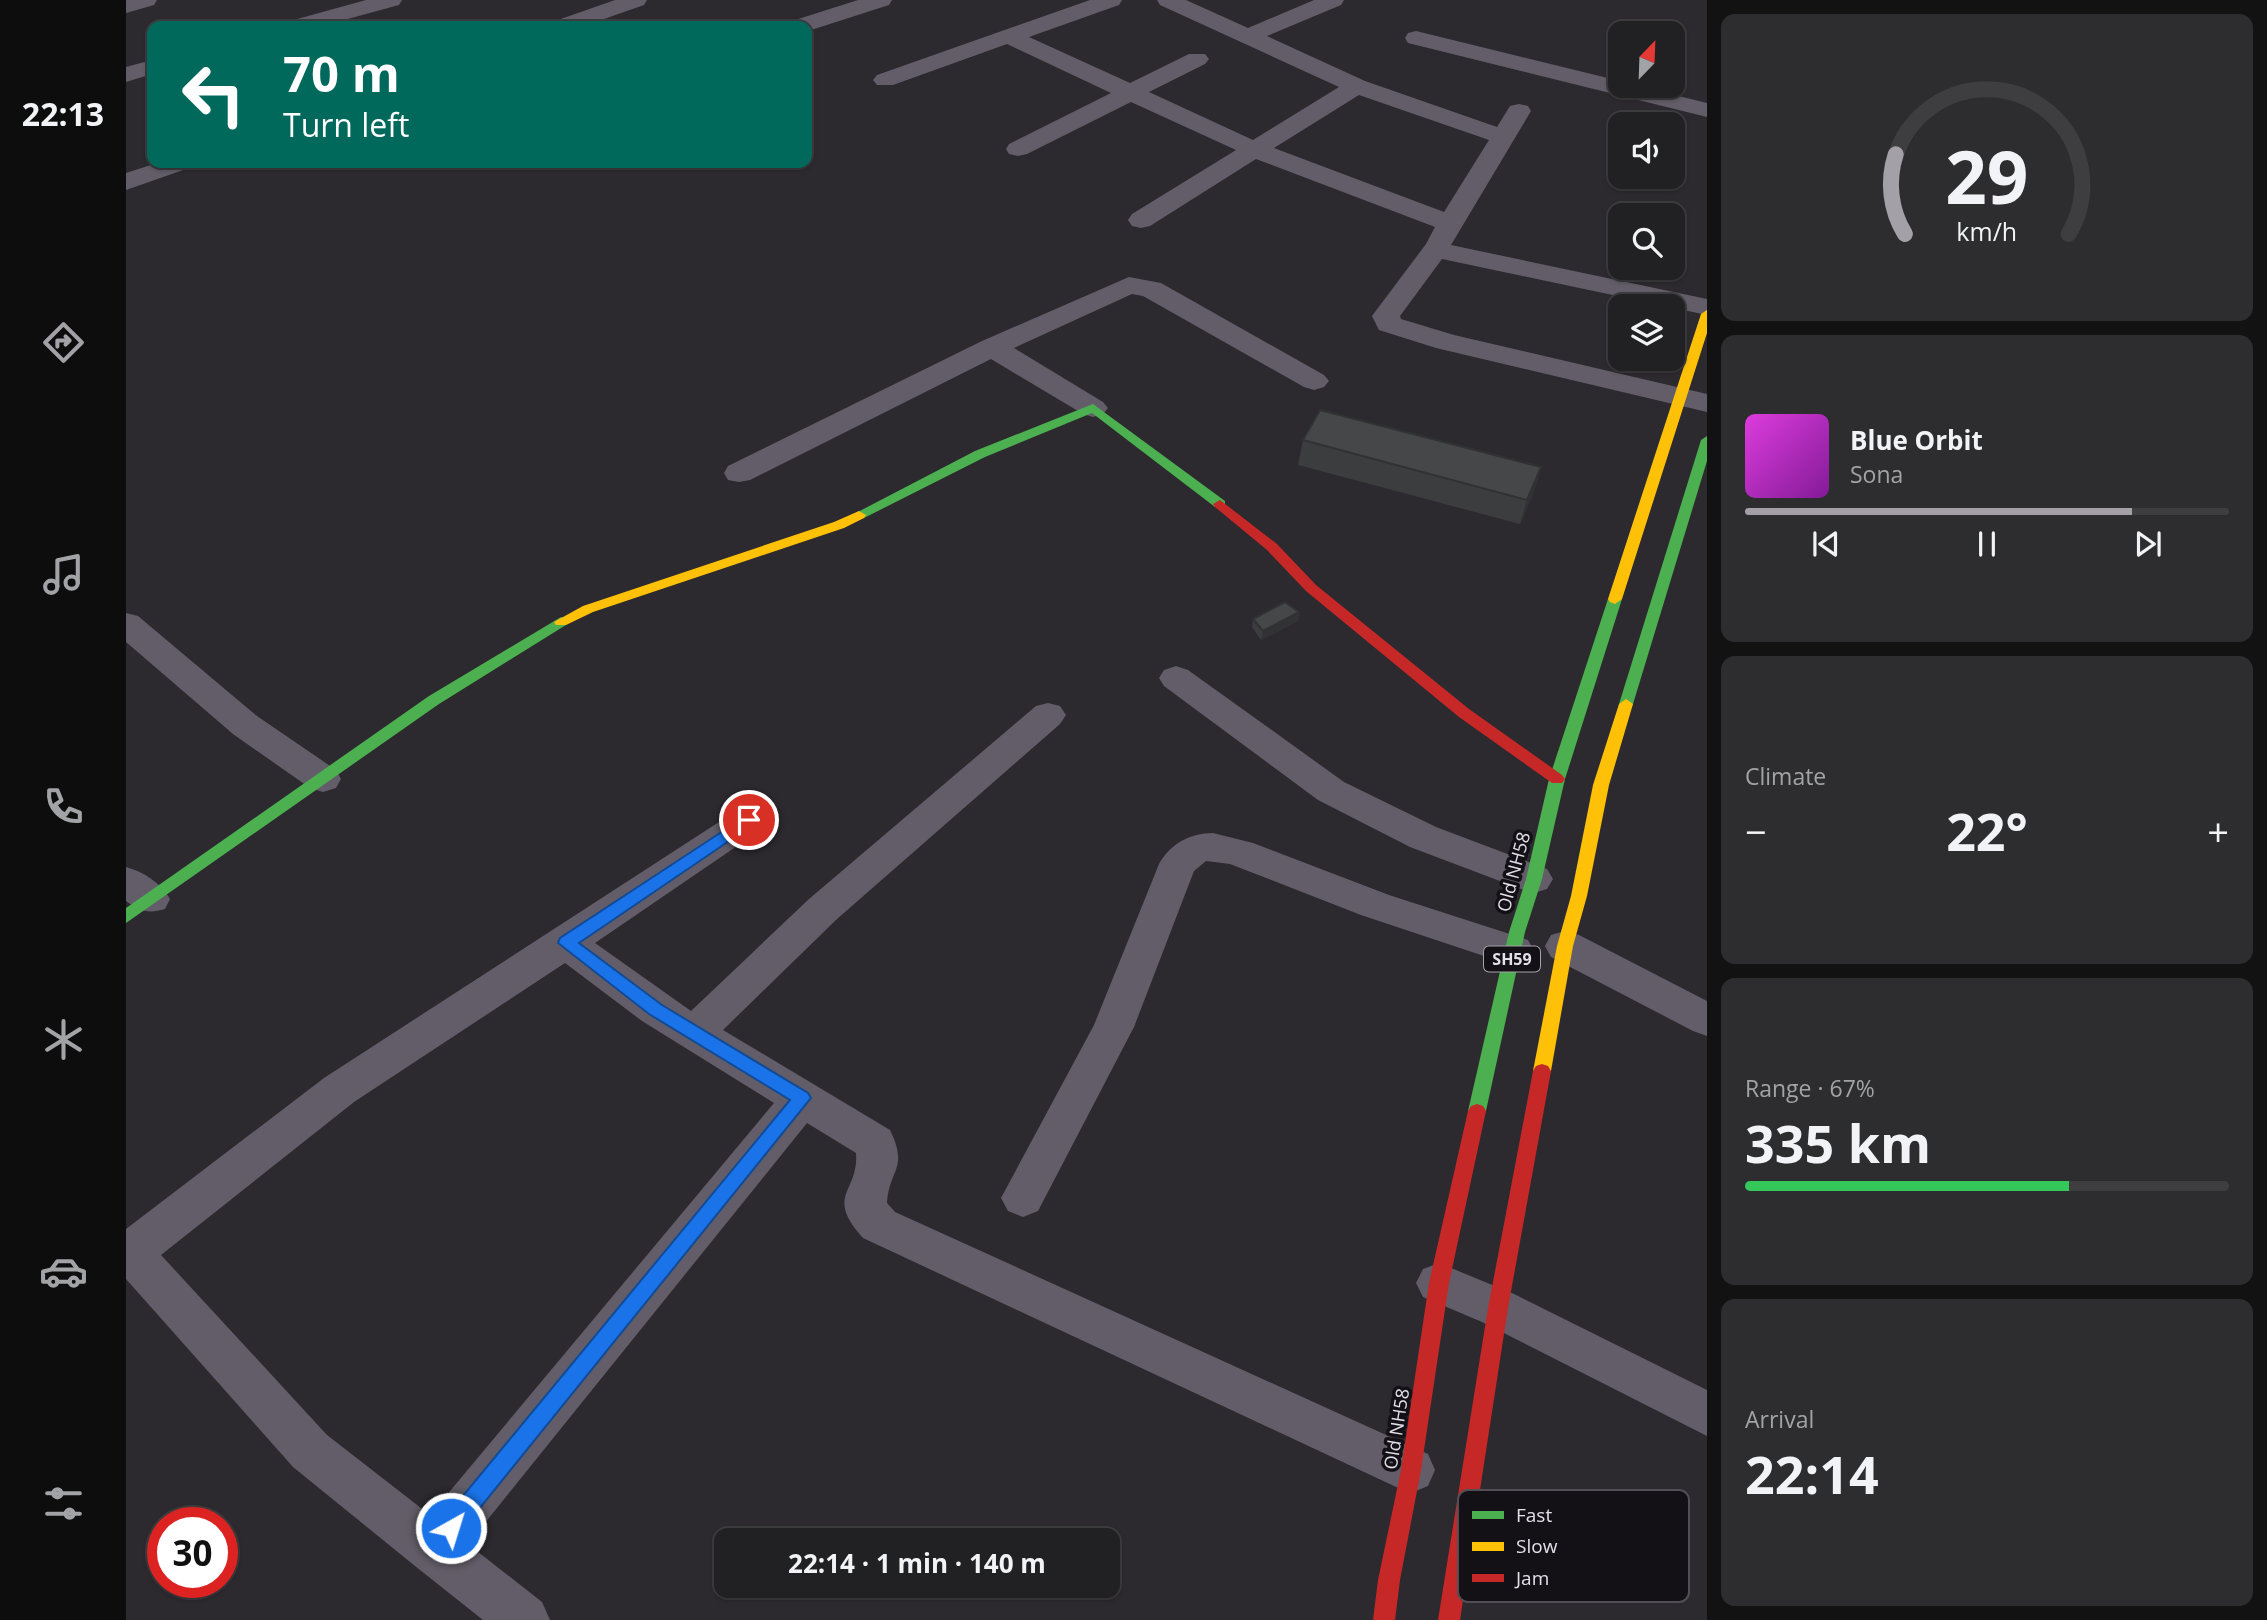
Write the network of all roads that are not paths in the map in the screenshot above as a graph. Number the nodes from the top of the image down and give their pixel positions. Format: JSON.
{"nodes":[{"id":1,"x":146,"y":0,"type":"edge"},
{"id":2,"x":391,"y":0,"type":"edge"},
{"id":3,"x":636,"y":0,"type":"edge"},
{"id":4,"x":881,"y":0,"type":"edge"},
{"id":5,"x":1111,"y":0,"type":"edge"},
{"id":6,"x":1168,"y":0,"type":"edge"},
{"id":7,"x":1333,"y":0,"type":"edge"},
{"id":8,"x":126,"y":6,"type":"edge"},
{"id":9,"x":316,"y":21,"type":"edge"},
{"id":10,"x":576,"y":21,"type":"edge"},
{"id":11,"x":812,"y":22,"type":"edge"},
{"id":12,"x":1008,"y":36,"type":"junction"},
{"id":13,"x":1248,"y":36,"type":"junction"},
{"id":14,"x":1416,"y":38,"type":"dead end"},
{"id":15,"x":1196,"y":59,"type":"dead end"},
{"id":16,"x":147,"y":69,"type":"edge"},
{"id":17,"x":126,"y":75,"type":"edge"},
{"id":18,"x":885,"y":80,"type":"dead end"},
{"id":19,"x":1357,"y":86,"type":"junction"},
{"id":20,"x":1128,"y":93,"type":"junction"},
{"id":21,"x":1707,"y":110,"type":"edge"},
{"id":22,"x":1520,"y":111,"type":"dead end"},
{"id":23,"x":1503,"y":137,"type":"junction"},
{"id":24,"x":1018,"y":149,"type":"dead end"},
{"id":25,"x":1255,"y":150,"type":"junction"},
{"id":26,"x":166,"y":168,"type":"edge"},
{"id":27,"x":126,"y":182,"type":"edge"},
{"id":28,"x":1141,"y":220,"type":"dead end"},
{"id":29,"x":1451,"y":224,"type":"junction"},
{"id":30,"x":1435,"y":250,"type":"junction"},
{"id":31,"x":1707,"y":307,"type":"edge"},
{"id":32,"x":1707,"y":314,"type":"edge"},
{"id":33,"x":992,"y":348,"type":"junction"},
{"id":34,"x":1314,"y":381,"type":"dead end"},
{"id":35,"x":1694,"y":400,"type":"edge"},
{"id":36,"x":1093,"y":408,"type":"junction"},
{"id":37,"x":1707,"y":440,"type":"edge"},
{"id":38,"x":1659,"y":464,"type":"junction"},
{"id":39,"x":739,"y":473,"type":"dead end"},
{"id":40,"x":1702,"y":475,"type":"edge"},
{"id":41,"x":126,"y":624,"type":"edge"},
{"id":42,"x":1176,"y":678,"type":"dead end"},
{"id":43,"x":1578,"y":713,"type":"junction"},
{"id":44,"x":1048,"y":715,"type":"dead end"},
{"id":45,"x":1609,"y":722,"type":"junction"},
{"id":46,"x":323,"y":779,"type":"junction"},
{"id":47,"x":1557,"y":779,"type":"junction"},
{"id":48,"x":749,"y":820,"type":"dead end"},
{"id":49,"x":1534,"y":879,"type":"junction"},
{"id":50,"x":134,"y":899,"type":"edge"},
{"id":51,"x":566,"y":943,"type":"junction"},
{"id":52,"x":1565,"y":946,"type":"junction"},
{"id":53,"x":1514,"y":951,"type":"junction"},
{"id":54,"x":1707,"y":1020,"type":"edge"},
{"id":55,"x":694,"y":1033,"type":"junction"},
{"id":56,"x":802,"y":1098,"type":"junction"},
{"id":57,"x":1023,"y":1198,"type":"dead end"},
{"id":58,"x":128,"y":1251,"type":"edge"},
{"id":59,"x":1439,"y":1283,"type":"junction"},
{"id":60,"x":1498,"y":1308,"type":"junction"},
{"id":61,"x":1707,"y":1415,"type":"edge"},
{"id":62,"x":1411,"y":1471,"type":"junction"},
{"id":63,"x":1469,"y":1490,"type":"edge"},
{"id":64,"x":433,"y":1549,"type":"junction"},
{"id":65,"x":1458,"y":1563,"type":"edge"},
{"id":66,"x":524,"y":1620,"type":"edge"},
{"id":67,"x":1384,"y":1620,"type":"edge"},
{"id":68,"x":1449,"y":1620,"type":"edge"}],
"edges":[{"from":1,"to":8,"type":"street"},
{"from":2,"to":9,"type":"street"},
{"from":3,"to":10,"type":"street"},
{"from":4,"to":11,"type":"street"},
{"from":5,"to":12,"type":"street"},
{"from":6,"to":13,"type":"street"},
{"from":7,"to":13,"type":"street"},
{"from":12,"to":18,"type":"street"},
{"from":12,"to":20,"type":"street"},
{"from":13,"to":19,"type":"street"},
{"from":14,"to":21,"type":"street"},
{"from":15,"to":20,"type":"street"},
{"from":16,"to":17,"type":"street"},
{"from":19,"to":23,"type":"street"},
{"from":19,"to":25,"type":"street"},
{"from":20,"to":24,"type":"street"},
{"from":20,"to":25,"type":"street"},
{"from":22,"to":23,"type":"street"},
{"from":23,"to":29,"type":"street"},
{"from":25,"to":28,"type":"street"},
{"from":25,"to":29,"type":"street"},
{"from":26,"to":27,"type":"street"},
{"from":29,"to":30,"type":"street"},
{"from":30,"to":31,"type":"street"},
{"from":30,"to":35,"type":"street"},
{"from":32,"to":35,"type":"main road","name":"Old NH58","number":"SH59"},
{"from":33,"to":34,"type":"street"},
{"from":33,"to":36,"type":"street"},
{"from":33,"to":39,"type":"street"},
{"from":35,"to":38,"type":"main road","name":"Old NH58","number":"SH59"},
{"from":36,"to":46,"type":"main road"},
{"from":36,"to":47,"type":"main road"},
{"from":37,"to":40,"type":"main road","number":"SH59"},
{"from":38,"to":40,"type":"street"},
{"from":38,"to":43,"type":"main road","name":"Old NH58","number":"SH59"},
{"from":40,"to":45,"type":"main road","number":"SH59"},
{"from":41,"to":46,"type":"street"},
{"from":42,"to":49,"type":"street"},
{"from":43,"to":45,"type":"main road"},
{"from":43,"to":47,"type":"main road","name":"Old NH58","number":"SH59"},
{"from":44,"to":55,"type":"street"},
{"from":45,"to":52,"type":"main road","number":"SH59"},
{"from":46,"to":50,"type":"main road"},
{"from":47,"to":49,"type":"main road","name":"Old NH58","number":"SH59"},
{"from":48,"to":51,"type":"street"},
{"from":49,"to":53,"type":"main road","name":"Old NH58","number":"SH59"},
{"from":51,"to":55,"type":"street"},
{"from":51,"to":58,"type":"street"},
{"from":52,"to":54,"type":"street"},
{"from":52,"to":60,"type":"main road","number":"SH59"},
{"from":53,"to":57,"type":"street"},
{"from":53,"to":59,"type":"main road","name":"Old NH58","number":"SH59"},
{"from":55,"to":56,"type":"street"},
{"from":56,"to":62,"type":"street"},
{"from":56,"to":64,"type":"street"},
{"from":58,"to":64,"type":"street"},
{"from":59,"to":60,"type":"street"},
{"from":59,"to":62,"type":"main road","name":"Old NH58","number":"SH59"},
{"from":60,"to":61,"type":"street"},
{"from":60,"to":63,"type":"main road","number":"SH59"},
{"from":62,"to":67,"type":"main road","name":"Old NH58","number":"SH59"},
{"from":64,"to":66,"type":"street"},
{"from":65,"to":68,"type":"main road","number":"SH59"}]}
